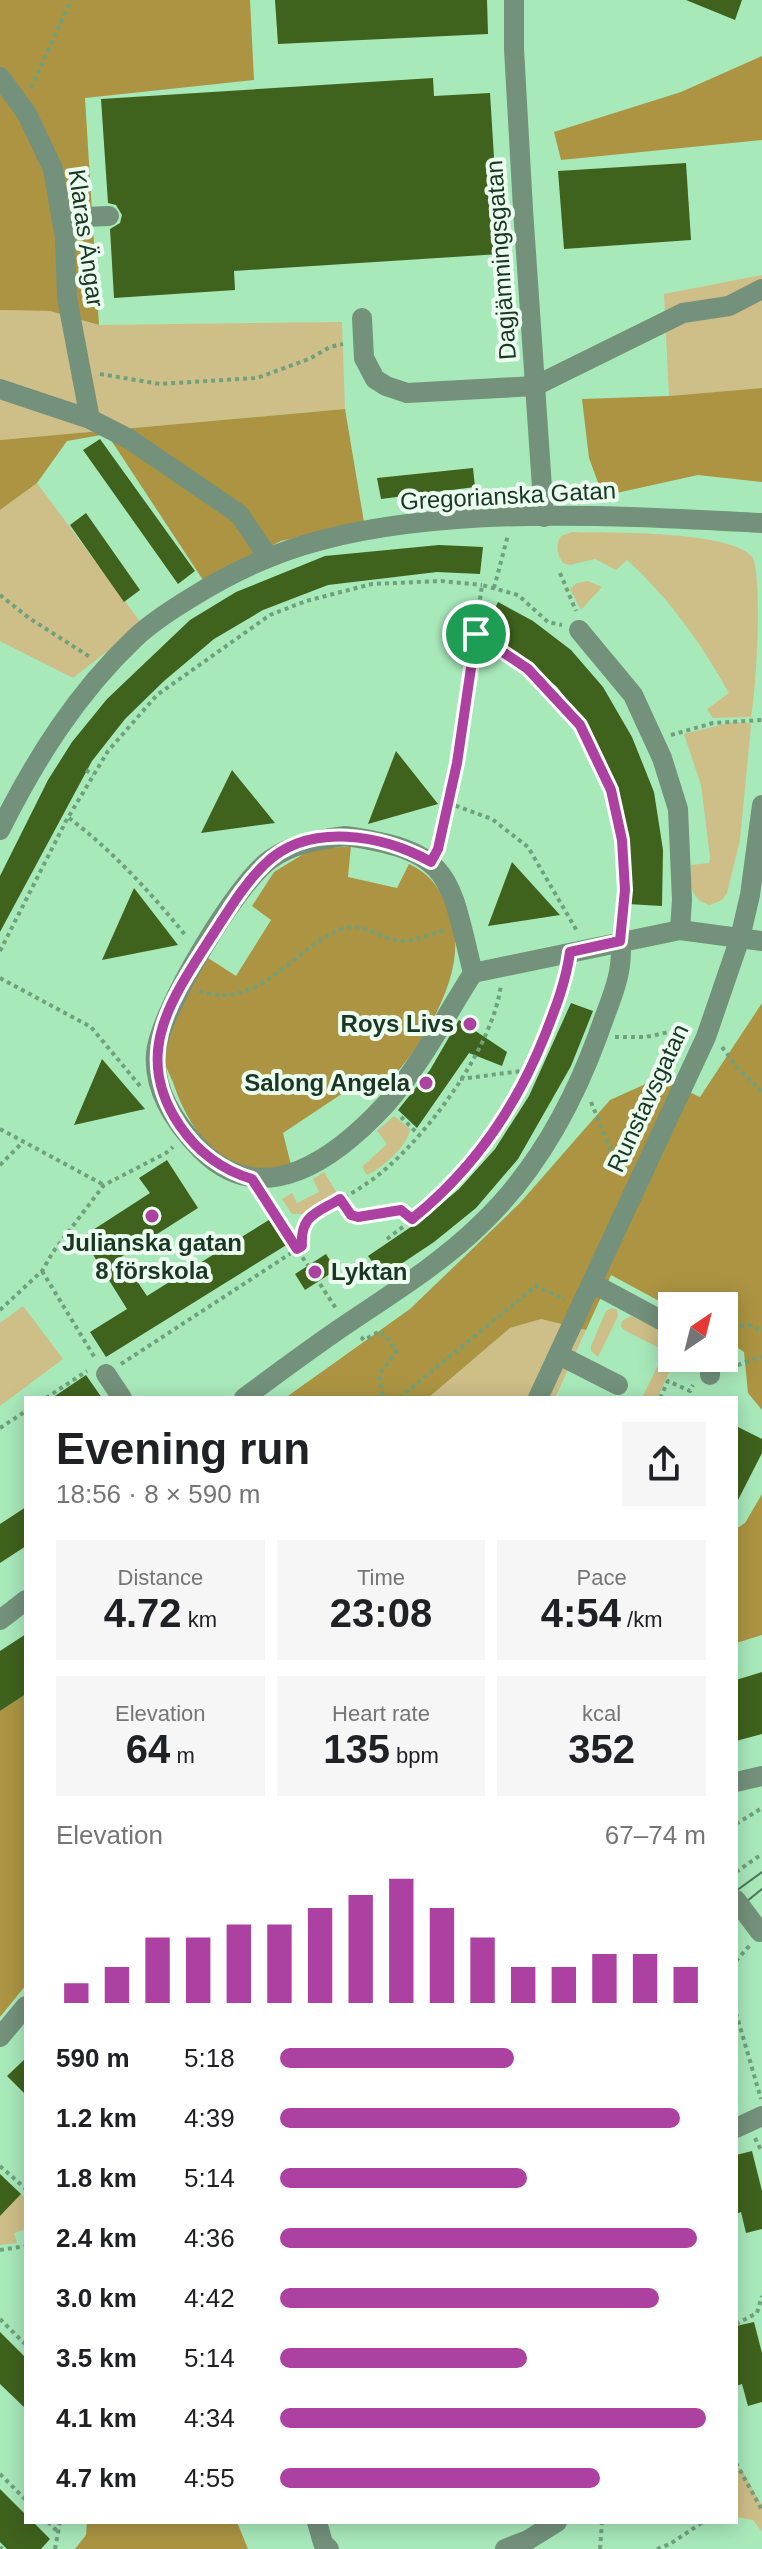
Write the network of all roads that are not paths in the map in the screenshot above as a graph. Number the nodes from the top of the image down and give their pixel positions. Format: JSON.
{"nodes":[{"id":1,"x":514,"y":0,"type":"edge"},
{"id":2,"x":0,"y":77,"type":"edge"},
{"id":3,"x":109,"y":216,"type":"dead end"},
{"id":4,"x":62,"y":218,"type":"junction"},
{"id":5,"x":762,"y":289,"type":"edge"},
{"id":6,"x":362,"y":318,"type":"dead end"},
{"id":7,"x":535,"y":386,"type":"junction"},
{"id":8,"x":0,"y":389,"type":"edge"},
{"id":9,"x":90,"y":419,"type":"junction"},
{"id":10,"x":544,"y":517,"type":"junction"},
{"id":11,"x":762,"y":523,"type":"edge"},
{"id":12,"x":268,"y":557,"type":"junction"},
{"id":13,"x":579,"y":630,"type":"road end"},
{"id":14,"x":762,"y":805,"type":"edge"},
{"id":15,"x":3,"y":816,"type":"edge"},
{"id":16,"x":680,"y":930,"type":"junction"},
{"id":17,"x":740,"y":938,"type":"junction"},
{"id":18,"x":620,"y":941,"type":"junction"},
{"id":19,"x":762,"y":941,"type":"edge"},
{"id":20,"x":473,"y":973,"type":"junction"},
{"id":21,"x":592,"y":1283,"type":"junction"},
{"id":22,"x":658,"y":1318,"type":"edge"},
{"id":23,"x":559,"y":1355,"type":"junction"},
{"id":24,"x":106,"y":1374,"type":"road end"},
{"id":25,"x":618,"y":1385,"type":"dead end"},
{"id":26,"x":121,"y":1396,"type":"edge"},
{"id":27,"x":247,"y":1396,"type":"edge"},
{"id":28,"x":539,"y":1396,"type":"edge"},
{"id":29,"x":24,"y":1602,"type":"edge"},
{"id":30,"x":0,"y":1620,"type":"edge"},
{"id":31,"x":762,"y":1776,"type":"edge"},
{"id":32,"x":738,"y":1782,"type":"edge"},
{"id":33,"x":738,"y":1903,"type":"edge"},
{"id":34,"x":761,"y":1934,"type":"edge"},
{"id":35,"x":24,"y":2008,"type":"edge"},
{"id":36,"x":0,"y":2037,"type":"edge"},
{"id":37,"x":762,"y":2116,"type":"edge"},
{"id":38,"x":738,"y":2127,"type":"edge"},
{"id":39,"x":318,"y":2524,"type":"edge"},
{"id":40,"x":554,"y":2524,"type":"edge"},
{"id":41,"x":329,"y":2549,"type":"edge"},
{"id":42,"x":505,"y":2549,"type":"edge"}],
"edges":[{"from":1,"to":7,"type":"street","name":"Dagjämningsgatan"},
{"from":2,"to":4,"type":"street","name":"Klaras Ängar"},
{"from":3,"to":4,"type":"street"},
{"from":4,"to":9,"type":"street","name":"Klaras Ängar"},
{"from":5,"to":7,"type":"street"},
{"from":6,"to":7,"type":"street"},
{"from":7,"to":10,"type":"street","name":"Dagjämningsgatan"},
{"from":8,"to":9,"type":"street"},
{"from":9,"to":12,"type":"street"},
{"from":10,"to":11,"type":"street","name":"Gregorianska Gatan"},
{"from":10,"to":12,"type":"street","name":"Gregorianska Gatan"},
{"from":12,"to":15,"type":"street","name":"Gregorianska Gatan"},
{"from":13,"to":16,"type":"street"},
{"from":14,"to":17,"type":"street","name":"Runstavsgatan"},
{"from":16,"to":17,"type":"street"},
{"from":16,"to":18,"type":"street"},
{"from":17,"to":19,"type":"street"},
{"from":17,"to":21,"type":"street","name":"Runstavsgatan"},
{"from":18,"to":20,"type":"street"},
{"from":18,"to":27,"type":"street"},
{"from":20,"to":20,"type":"street"},
{"from":21,"to":22,"type":"street"},
{"from":21,"to":23,"type":"street","name":"Runstavsgatan"},
{"from":23,"to":25,"type":"street"},
{"from":23,"to":28,"type":"street","name":"Runstavsgatan"},
{"from":24,"to":26,"type":"street"},
{"from":29,"to":30,"type":"street"},
{"from":31,"to":32,"type":"street"},
{"from":33,"to":34,"type":"street","bridge":true},
{"from":35,"to":36,"type":"street"},
{"from":37,"to":38,"type":"street"},
{"from":39,"to":41,"type":"street"},
{"from":40,"to":42,"type":"street"}]}
